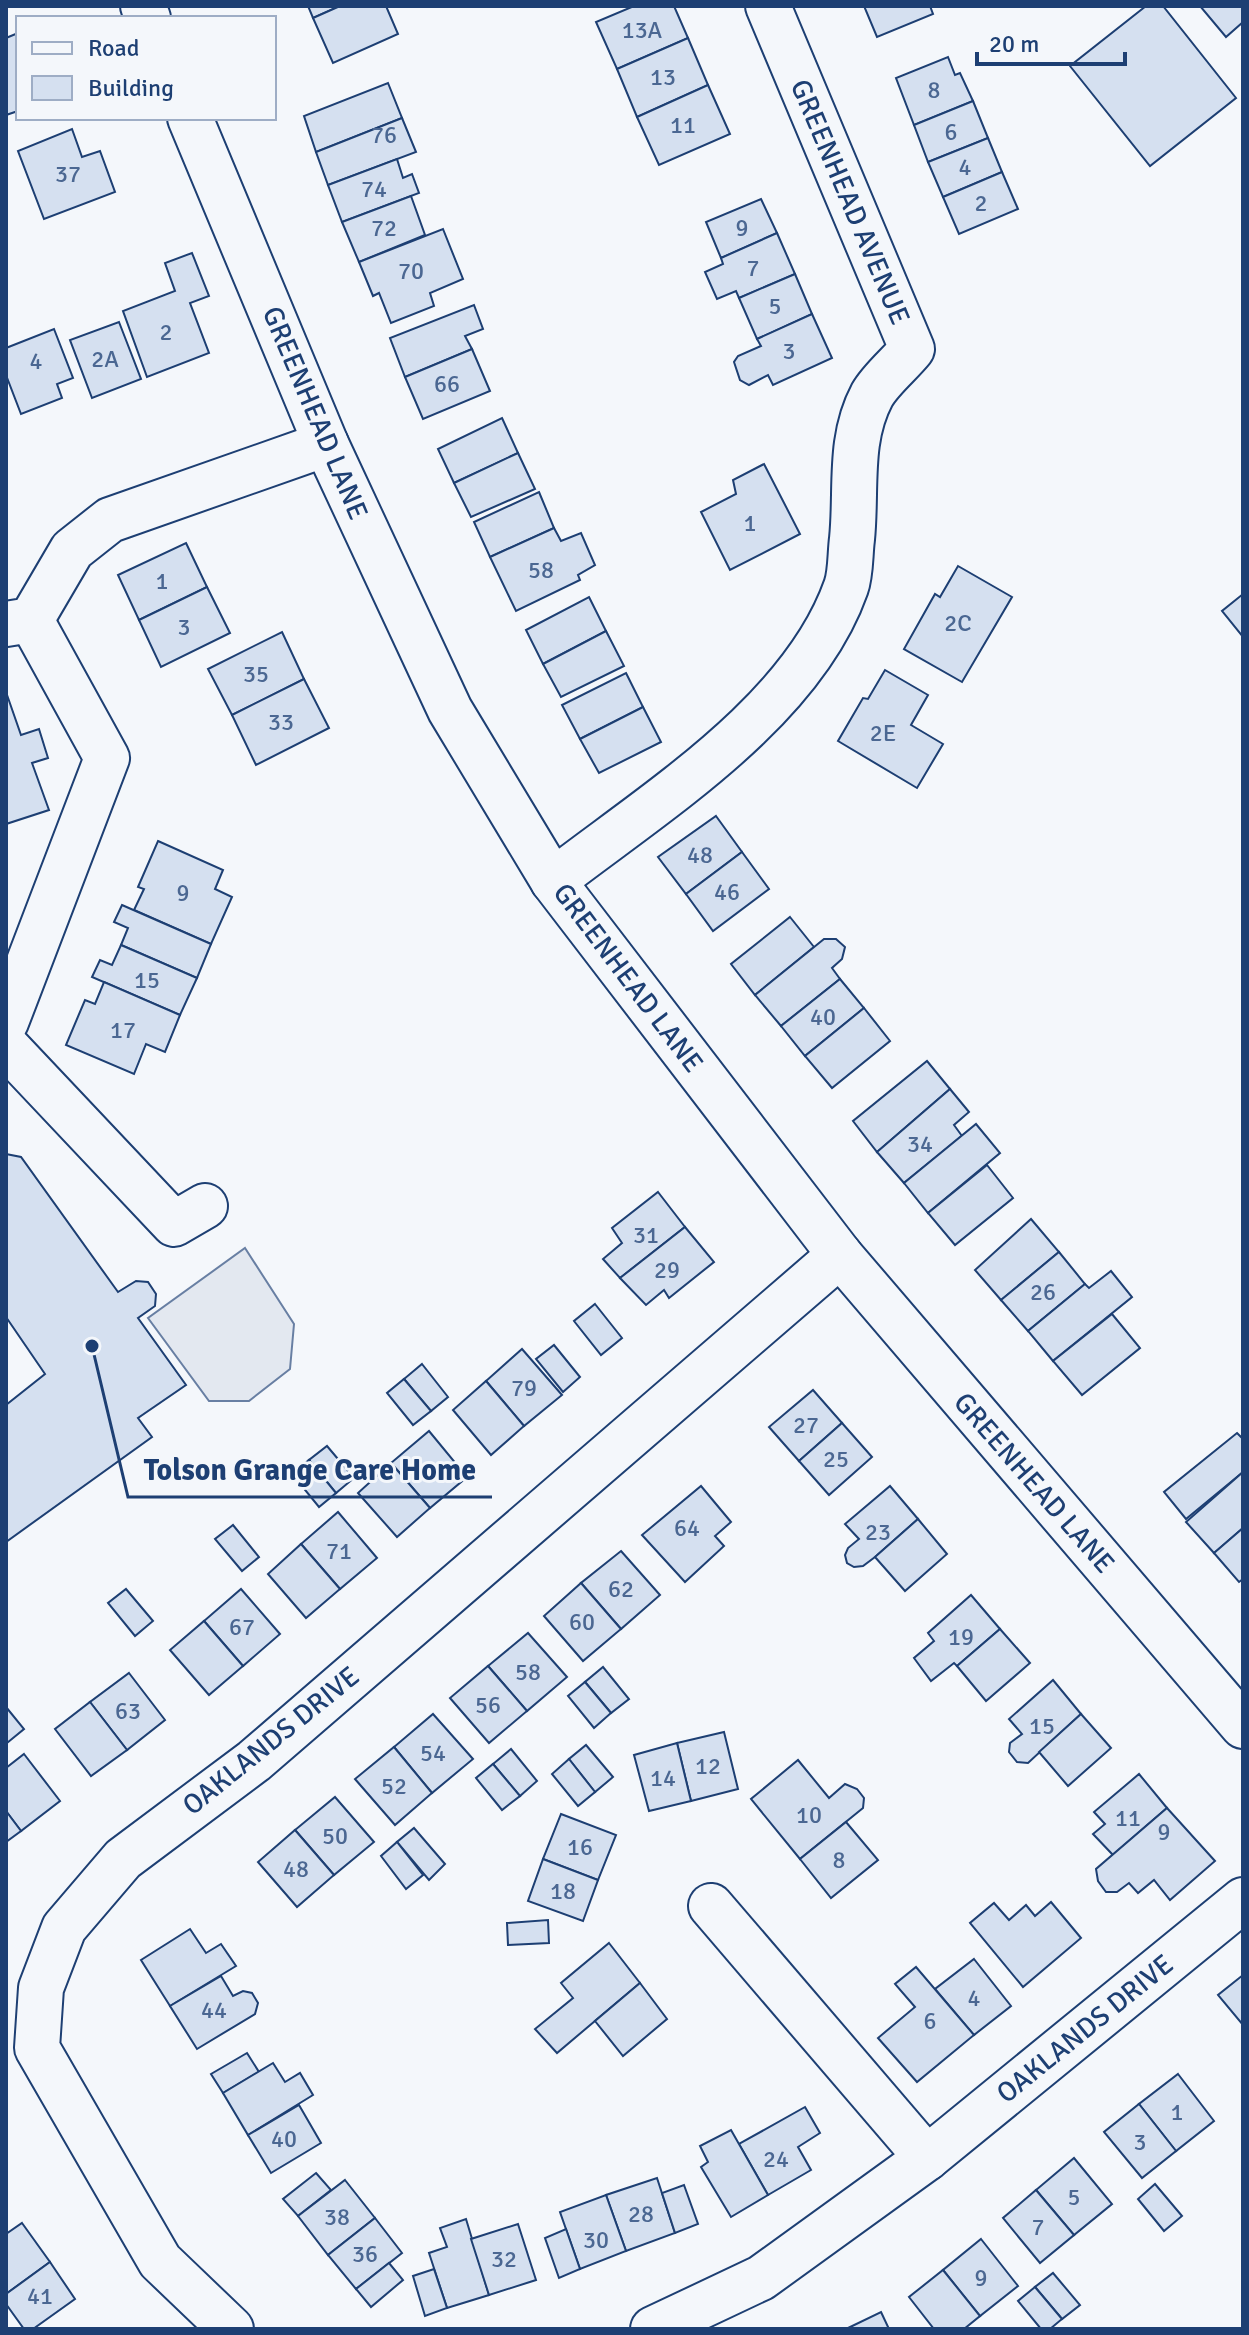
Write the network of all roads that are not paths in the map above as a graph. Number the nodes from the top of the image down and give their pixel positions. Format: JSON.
{"nodes":[{"id":1,"x":768,"y":6,"type":"edge"},
{"id":2,"x":191,"y":120,"type":"edge"},
{"id":3,"x":326,"y":444,"type":"junction"},
{"id":4,"x":18,"y":622,"type":"edge"},
{"id":5,"x":553,"y":881,"type":"junction"},
{"id":6,"x":6,"y":1022,"type":"edge"},
{"id":7,"x":6,"y":1046,"type":"edge"},
{"id":8,"x":205,"y":1206,"type":"dead end"},
{"id":9,"x":840,"y":1255,"type":"junction"},
{"id":10,"x":1243,"y":1726,"type":"edge"},
{"id":11,"x":1243,"y":1900,"type":"edge"},
{"id":12,"x":711,"y":1906,"type":"dead end"},
{"id":13,"x":927,"y":2158,"type":"junction"},
{"id":14,"x":231,"y":2329,"type":"edge"},
{"id":15,"x":653,"y":2329,"type":"edge"}],
"edges":[{"from":1,"to":5,"type":"street","name":"GREENHEAD AVENUE"},
{"from":2,"to":3,"type":"street","name":"GREENHEAD LANE"},
{"from":3,"to":4,"type":"street"},
{"from":3,"to":5,"type":"street","name":"GREENHEAD LANE"},
{"from":4,"to":6,"type":"street"},
{"from":5,"to":9,"type":"street","name":"GREENHEAD LANE"},
{"from":7,"to":8,"type":"street"},
{"from":9,"to":10,"type":"street","name":"GREENHEAD LANE"},
{"from":9,"to":14,"type":"street","name":"OAKLANDS DRIVE"},
{"from":11,"to":13,"type":"street","name":"OAKLANDS DRIVE"},
{"from":12,"to":13,"type":"street"},
{"from":13,"to":15,"type":"street","name":"OAKLANDS DRIVE"}]}
